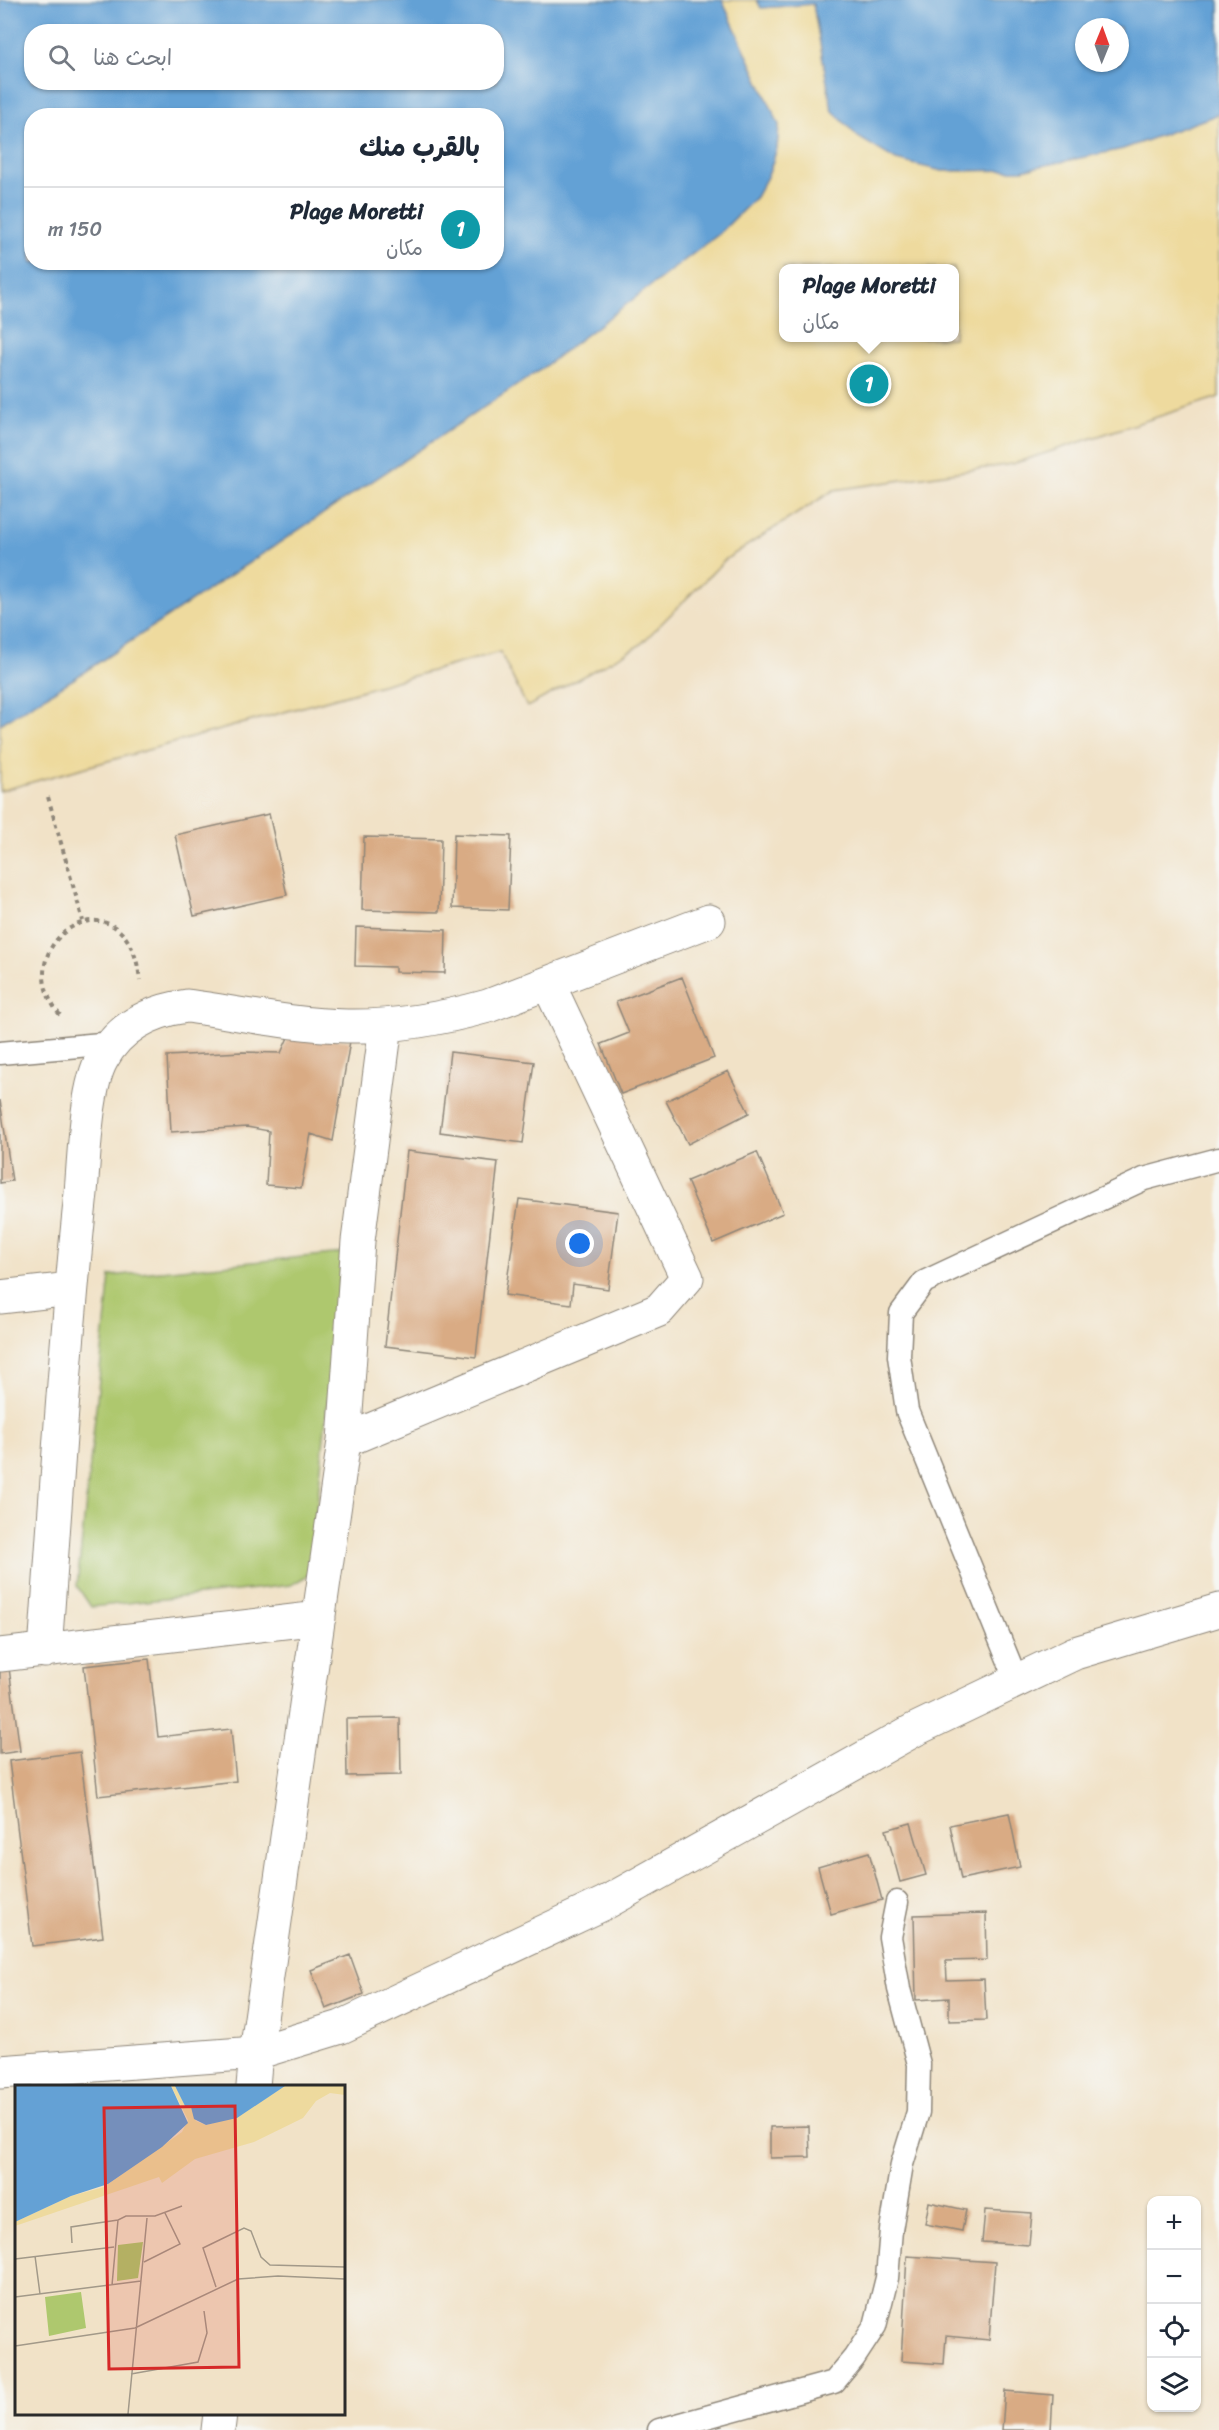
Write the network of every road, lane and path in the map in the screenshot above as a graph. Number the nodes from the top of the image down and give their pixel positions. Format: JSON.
{"nodes":[{"id":1,"x":48,"y":797,"type":"dead end"},
{"id":2,"x":83,"y":921,"type":"junction"},
{"id":3,"x":709,"y":921,"type":"dead end"},
{"id":4,"x":61,"y":928,"type":"dead end"},
{"id":5,"x":548,"y":983,"type":"junction"},
{"id":6,"x":45,"y":1000,"type":"dead end"},
{"id":7,"x":144,"y":1017,"type":"junction"},
{"id":8,"x":386,"y":1026,"type":"junction"},
{"id":9,"x":103,"y":1044,"type":"junction"},
{"id":10,"x":0,"y":1053,"type":"edge"},
{"id":11,"x":1219,"y":1159,"type":"edge"},
{"id":12,"x":71,"y":1289,"type":"junction"},
{"id":13,"x":0,"y":1297,"type":"edge"},
{"id":14,"x":344,"y":1441,"type":"junction"},
{"id":15,"x":1219,"y":1610,"type":"edge"},
{"id":16,"x":319,"y":1618,"type":"junction"},
{"id":17,"x":45,"y":1650,"type":"junction"},
{"id":18,"x":0,"y":1655,"type":"edge"},
{"id":19,"x":1017,"y":1681,"type":"junction"},
{"id":20,"x":897,"y":1902,"type":"dead end"},
{"id":21,"x":256,"y":2053,"type":"junction"},
{"id":22,"x":0,"y":2072,"type":"edge"},
{"id":23,"x":253,"y":2085,"type":"edge"},
{"id":24,"x":220,"y":2415,"type":"edge"},
{"id":25,"x":218,"y":2430,"type":"edge"},
{"id":26,"x":659,"y":2430,"type":"edge"}],
"edges":[{"from":1,"to":2,"type":"path"},
{"from":2,"to":4,"type":"path"},
{"from":2,"to":7,"type":"path"},
{"from":3,"to":5,"type":"street"},
{"from":5,"to":8,"type":"street"},
{"from":5,"to":14,"type":"street"},
{"from":6,"to":9,"type":"path"},
{"from":7,"to":8,"type":"street"},
{"from":7,"to":9,"type":"street"},
{"from":8,"to":14,"type":"street"},
{"from":9,"to":10,"type":"lane"},
{"from":9,"to":12,"type":"street"},
{"from":11,"to":19,"type":"lane"},
{"from":12,"to":13,"type":"street"},
{"from":12,"to":17,"type":"street"},
{"from":14,"to":16,"type":"street"},
{"from":15,"to":19,"type":"street"},
{"from":16,"to":17,"type":"street"},
{"from":16,"to":21,"type":"street"},
{"from":17,"to":18,"type":"street"},
{"from":19,"to":21,"type":"street"},
{"from":20,"to":26,"type":"lane"},
{"from":21,"to":22,"type":"street"},
{"from":21,"to":23,"type":"street"},
{"from":24,"to":25,"type":"street"}]}
